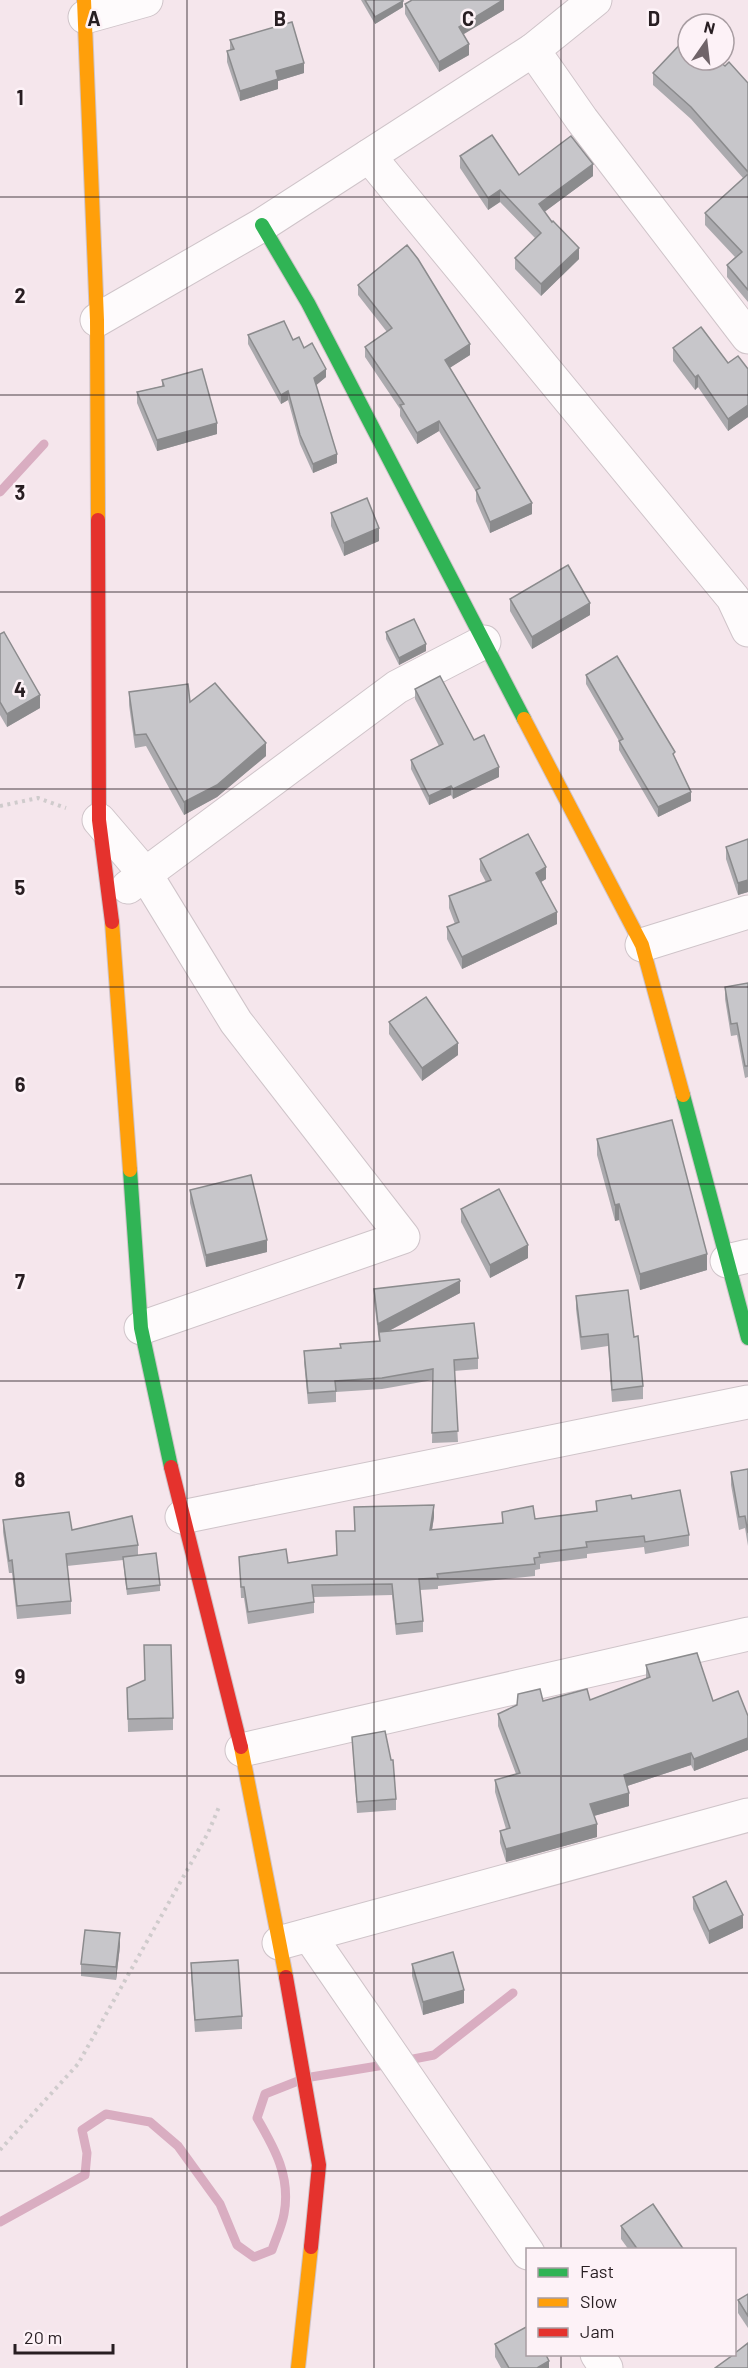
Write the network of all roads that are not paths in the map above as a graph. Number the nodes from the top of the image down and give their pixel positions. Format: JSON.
{"nodes":[{"id":1,"x":146,"y":0,"type":"edge"},
{"id":2,"x":595,"y":0,"type":"edge"},
{"id":3,"x":85,"y":8,"type":"edge"},
{"id":4,"x":533,"y":50,"type":"junction"},
{"id":5,"x":369,"y":156,"type":"junction"},
{"id":6,"x":262,"y":225,"type":"junction"},
{"id":7,"x":97,"y":320,"type":"junction"},
{"id":8,"x":748,"y":336,"type":"edge"},
{"id":9,"x":748,"y":630,"type":"edge"},
{"id":10,"x":484,"y":642,"type":"junction"},
{"id":11,"x":99,"y":820,"type":"junction"},
{"id":12,"x":146,"y":875,"type":"junction"},
{"id":13,"x":110,"y":899,"type":"junction"},
{"id":14,"x":748,"y":912,"type":"edge"},
{"id":15,"x":642,"y":945,"type":"junction"},
{"id":16,"x":737,"y":1258,"type":"edge"},
{"id":17,"x":141,"y":1328,"type":"junction"},
{"id":18,"x":748,"y":1338,"type":"edge"},
{"id":19,"x":748,"y":1402,"type":"edge"},
{"id":20,"x":182,"y":1517,"type":"junction"},
{"id":21,"x":748,"y":1634,"type":"edge"},
{"id":22,"x":242,"y":1750,"type":"junction"},
{"id":23,"x":748,"y":1815,"type":"edge"},
{"id":24,"x":294,"y":1939,"type":"junction"},
{"id":25,"x":526,"y":2250,"type":"edge"},
{"id":26,"x":298,"y":2368,"type":"edge"}],
"edges":[{"from":1,"to":3,"type":"street"},
{"from":2,"to":4,"type":"street"},
{"from":3,"to":7,"type":"street"},
{"from":4,"to":5,"type":"street"},
{"from":4,"to":8,"type":"street"},
{"from":5,"to":6,"type":"street"},
{"from":5,"to":9,"type":"street"},
{"from":6,"to":7,"type":"street"},
{"from":6,"to":10,"type":"street"},
{"from":7,"to":11,"type":"street"},
{"from":10,"to":12,"type":"street"},
{"from":10,"to":15,"type":"street"},
{"from":11,"to":12,"type":"street"},
{"from":11,"to":13,"type":"street"},
{"from":12,"to":13,"type":"street"},
{"from":12,"to":17,"type":"street"},
{"from":13,"to":17,"type":"street"},
{"from":14,"to":15,"type":"street"},
{"from":15,"to":16,"type":"street"},
{"from":16,"to":18,"type":"street"},
{"from":17,"to":20,"type":"street"},
{"from":19,"to":20,"type":"street"},
{"from":20,"to":22,"type":"street"},
{"from":21,"to":22,"type":"street"},
{"from":22,"to":24,"type":"street"},
{"from":23,"to":24,"type":"street"},
{"from":24,"to":25,"type":"street"},
{"from":24,"to":26,"type":"street"}]}
